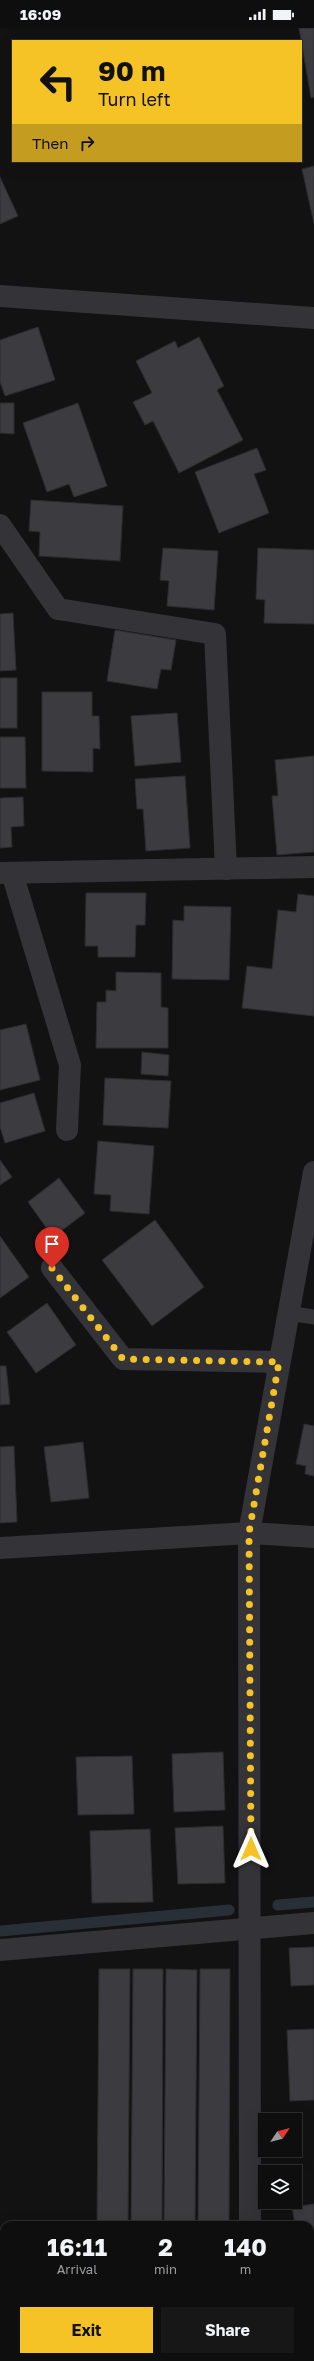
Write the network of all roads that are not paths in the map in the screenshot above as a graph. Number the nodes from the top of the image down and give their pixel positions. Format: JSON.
{"nodes":[{"id":1,"x":0,"y":296,"type":"edge"},
{"id":2,"x":314,"y":318,"type":"edge"},
{"id":3,"x":0,"y":524,"type":"edge"},
{"id":4,"x":314,"y":867,"type":"edge"},
{"id":5,"x":226,"y":869,"type":"junction"},
{"id":6,"x":6,"y":873,"type":"edge"},
{"id":7,"x":67,"y":1130,"type":"dead end"},
{"id":8,"x":314,"y":1172,"type":"edge"},
{"id":9,"x":52,"y":1268,"type":"dead end"},
{"id":10,"x":288,"y":1313,"type":"junction"},
{"id":11,"x":314,"y":1317,"type":"edge"},
{"id":12,"x":279,"y":1362,"type":"junction"},
{"id":13,"x":249,"y":1533,"type":"junction"},
{"id":14,"x":314,"y":1538,"type":"edge"},
{"id":15,"x":0,"y":1548,"type":"edge"},
{"id":16,"x":314,"y":1922,"type":"edge"},
{"id":17,"x":251,"y":1928,"type":"junction"},
{"id":18,"x":0,"y":1950,"type":"edge"},
{"id":19,"x":250,"y":2221,"type":"edge"}],
"edges":[{"from":1,"to":2,"type":"street"},
{"from":3,"to":5,"type":"street"},
{"from":4,"to":5,"type":"street"},
{"from":5,"to":6,"type":"street"},
{"from":6,"to":7,"type":"street"},
{"from":8,"to":10,"type":"street"},
{"from":9,"to":12,"type":"street"},
{"from":10,"to":11,"type":"lane"},
{"from":10,"to":12,"type":"street"},
{"from":12,"to":13,"type":"street"},
{"from":13,"to":14,"type":"street"},
{"from":13,"to":15,"type":"street"},
{"from":13,"to":17,"type":"street"},
{"from":16,"to":17,"type":"street"},
{"from":17,"to":18,"type":"street"},
{"from":17,"to":19,"type":"street"}]}
